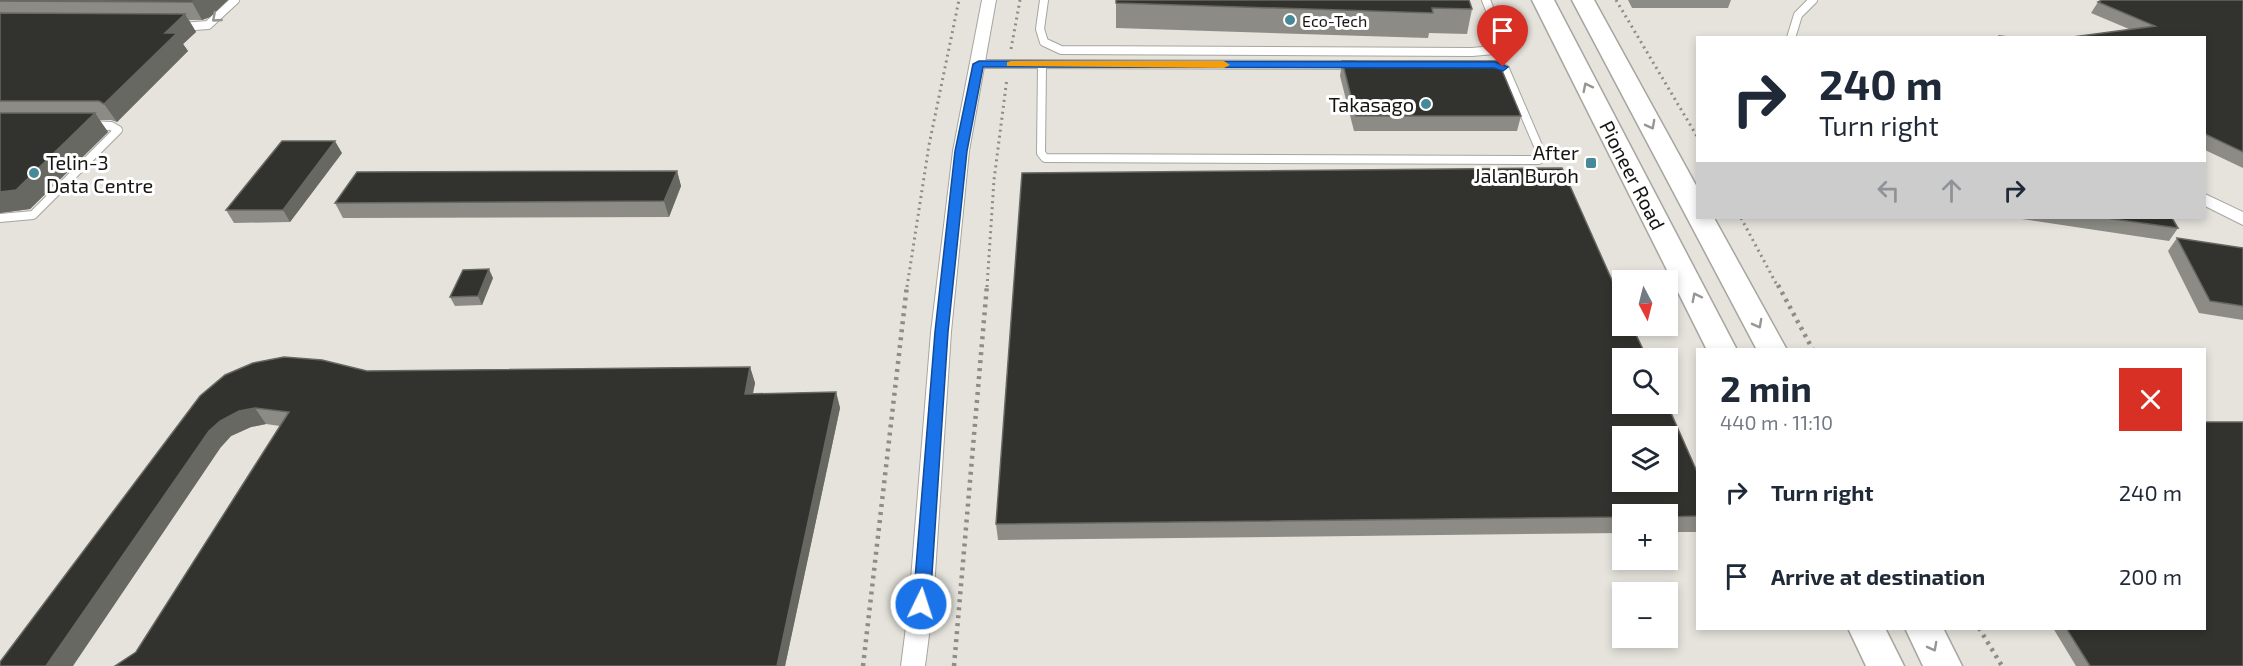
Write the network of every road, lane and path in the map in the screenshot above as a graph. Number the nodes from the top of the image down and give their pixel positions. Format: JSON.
{"nodes":[{"id":1,"x":235,"y":0,"type":"edge"},
{"id":2,"x":959,"y":0,"type":"edge"},
{"id":3,"x":989,"y":0,"type":"edge"},
{"id":4,"x":1020,"y":0,"type":"edge"},
{"id":5,"x":1044,"y":0,"type":"edge"},
{"id":6,"x":1486,"y":0,"type":"edge"},
{"id":7,"x":1543,"y":0,"type":"edge"},
{"id":8,"x":1583,"y":0,"type":"edge"},
{"id":9,"x":1616,"y":0,"type":"edge"},
{"id":10,"x":1813,"y":0,"type":"edge"},
{"id":11,"x":177,"y":26,"type":"edge"},
{"id":12,"x":1792,"y":36,"type":"edge"},
{"id":13,"x":979,"y":64,"type":"junction"},
{"id":14,"x":1008,"y":64,"type":"junction"},
{"id":15,"x":1042,"y":64,"type":"junction"},
{"id":16,"x":1363,"y":65,"type":"edge"},
{"id":17,"x":1483,"y":65,"type":"edge"},
{"id":18,"x":82,"y":125,"type":"edge"},
{"id":19,"x":1696,"y":135,"type":"edge"},
{"id":20,"x":2206,"y":200,"type":"edge"},
{"id":21,"x":1696,"y":209,"type":"edge"},
{"id":22,"x":0,"y":218,"type":"edge"},
{"id":23,"x":1702,"y":219,"type":"edge"},
{"id":24,"x":1742,"y":219,"type":"edge"},
{"id":25,"x":2243,"y":219,"type":"edge"},
{"id":26,"x":1721,"y":348,"type":"edge"},
{"id":27,"x":1771,"y":348,"type":"edge"},
{"id":28,"x":1812,"y":348,"type":"edge"},
{"id":29,"x":1867,"y":630,"type":"edge"},
{"id":30,"x":1924,"y":630,"type":"edge"},
{"id":31,"x":1980,"y":630,"type":"edge"},
{"id":32,"x":863,"y":666,"type":"edge"},
{"id":33,"x":913,"y":666,"type":"edge"},
{"id":34,"x":954,"y":666,"type":"edge"},
{"id":35,"x":1885,"y":666,"type":"edge"},
{"id":36,"x":1943,"y":666,"type":"edge"},
{"id":37,"x":2002,"y":666,"type":"edge"}],
"edges":[{"from":1,"to":11,"type":"lane","one_way":true},
{"from":2,"to":32,"type":"path"},
{"from":3,"to":13,"type":"street"},
{"from":4,"to":14,"type":"path"},
{"from":5,"to":6,"type":"lane"},
{"from":26,"to":7,"type":"main road","name":"Pioneer Road","one_way":true},
{"from":8,"to":21,"type":"main road","name":"Pioneer Road","one_way":true},
{"from":9,"to":19,"type":"path"},
{"from":10,"to":12,"type":"lane"},
{"from":13,"to":14,"type":"lane"},
{"from":13,"to":33,"type":"street"},
{"from":14,"to":15,"type":"lane"},
{"from":14,"to":34,"type":"path"},
{"from":15,"to":16,"type":"lane"},
{"from":15,"to":17,"type":"lane"},
{"from":18,"to":22,"type":"lane"},
{"from":20,"to":25,"type":"street"},
{"from":23,"to":27,"type":"main road","one_way":true},
{"from":24,"to":28,"type":"path"},
{"from":29,"to":35,"type":"main road"},
{"from":30,"to":36,"type":"main road","one_way":true},
{"from":31,"to":37,"type":"path"}]}
